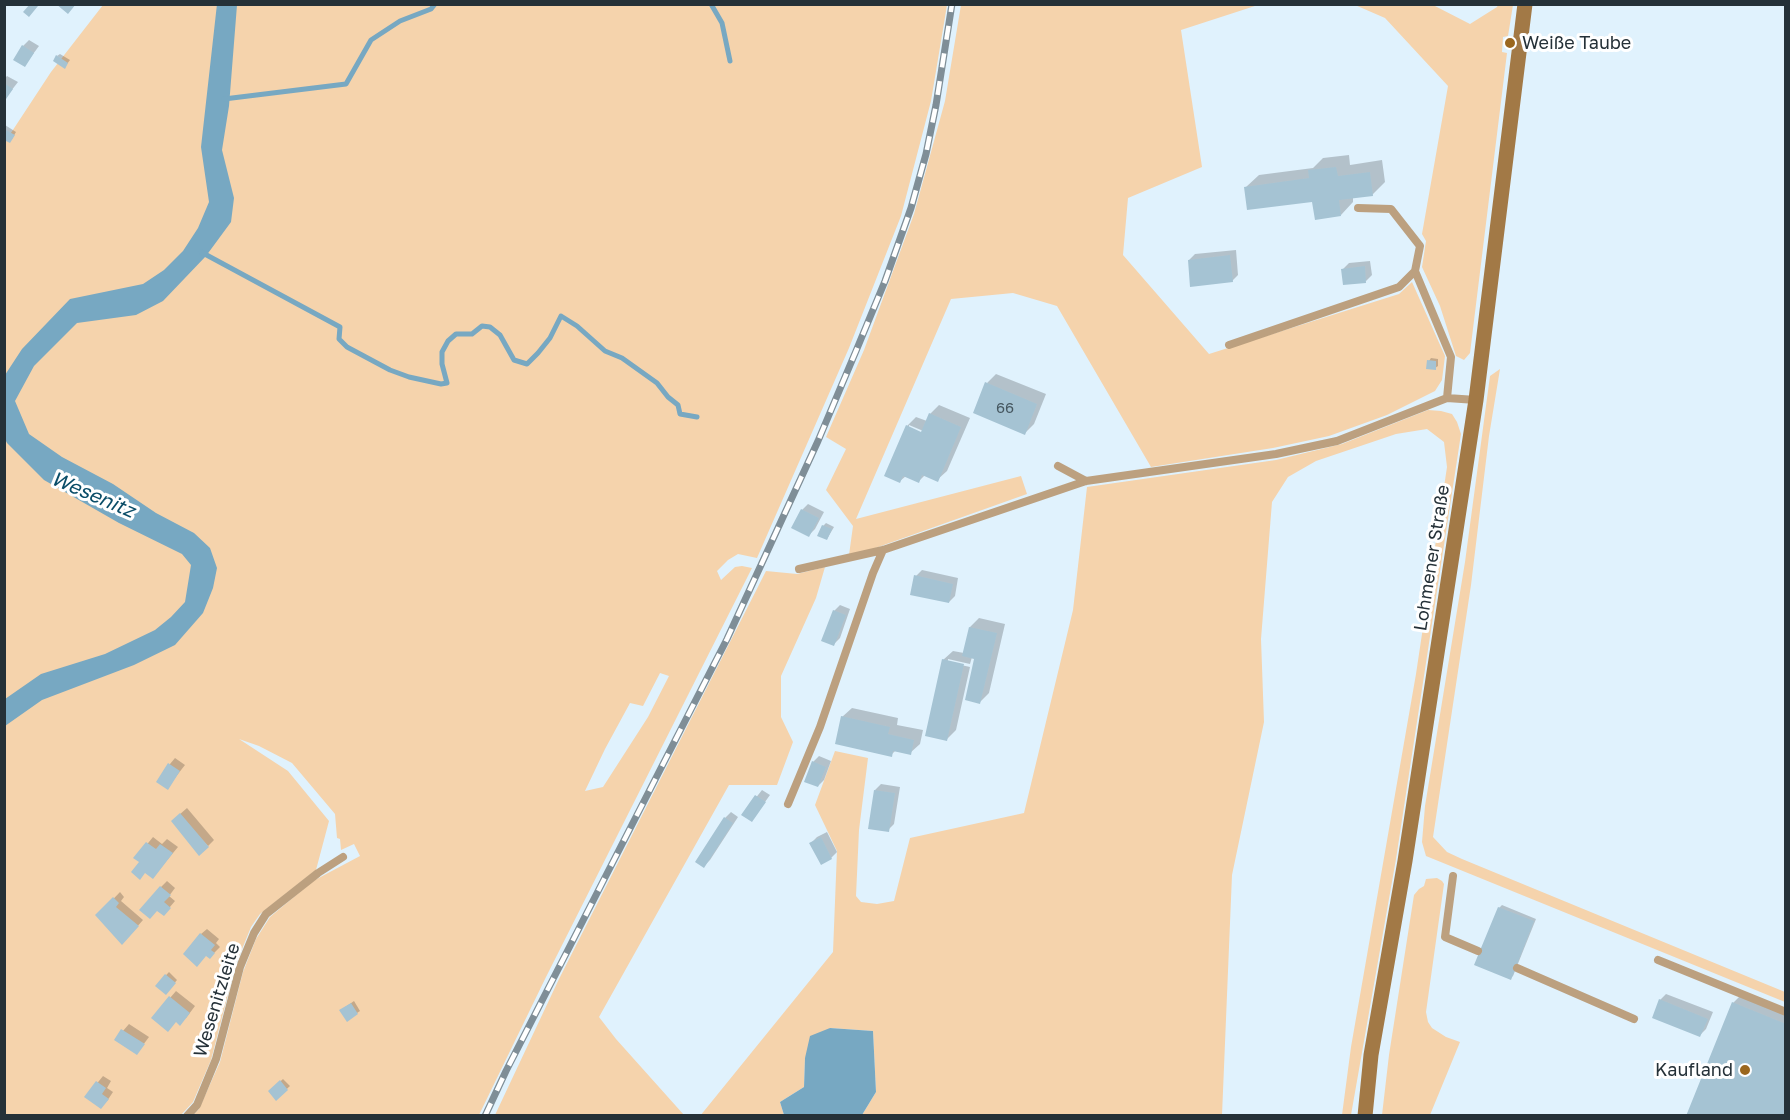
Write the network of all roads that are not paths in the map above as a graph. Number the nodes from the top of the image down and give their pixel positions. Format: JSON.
{"nodes":[{"id":1,"x":1525,"y":4,"type":"edge"},
{"id":2,"x":1358,"y":208,"type":"dead end"},
{"id":3,"x":1415,"y":271,"type":"junction"},
{"id":4,"x":1229,"y":345,"type":"dead end"},
{"id":5,"x":1447,"y":398,"type":"junction"},
{"id":6,"x":1476,"y":400,"type":"junction"},
{"id":7,"x":1058,"y":466,"type":"dead end"},
{"id":8,"x":1086,"y":481,"type":"junction"},
{"id":9,"x":883,"y":550,"type":"junction"},
{"id":10,"x":799,"y":569,"type":"dead end"},
{"id":11,"x":788,"y":804,"type":"dead end"},
{"id":12,"x":343,"y":857,"type":"dead end"},
{"id":13,"x":1453,"y":876,"type":"dead end"},
{"id":14,"x":1478,"y":951,"type":"dead end"},
{"id":15,"x":1658,"y":960,"type":"dead end"},
{"id":16,"x":1517,"y":968,"type":"dead end"},
{"id":17,"x":1785,"y":1012,"type":"edge"},
{"id":18,"x":1634,"y":1020,"type":"dead end"},
{"id":19,"x":187,"y":1116,"type":"edge"},
{"id":20,"x":1365,"y":1116,"type":"edge"}],
"edges":[{"from":1,"to":6,"type":"main road","name":"Lohmener Straße"},
{"from":2,"to":3,"type":"lane"},
{"from":3,"to":4,"type":"lane"},
{"from":3,"to":5,"type":"lane"},
{"from":5,"to":6,"type":"lane"},
{"from":5,"to":8,"type":"lane"},
{"from":6,"to":20,"type":"main road","name":"Lohmener Straße"},
{"from":7,"to":8,"type":"lane"},
{"from":8,"to":9,"type":"lane"},
{"from":9,"to":10,"type":"lane"},
{"from":9,"to":11,"type":"lane"},
{"from":12,"to":19,"type":"lane","name":"Wesenitzleite"},
{"from":13,"to":14,"type":"lane"},
{"from":15,"to":17,"type":"lane"},
{"from":16,"to":18,"type":"lane"}]}
